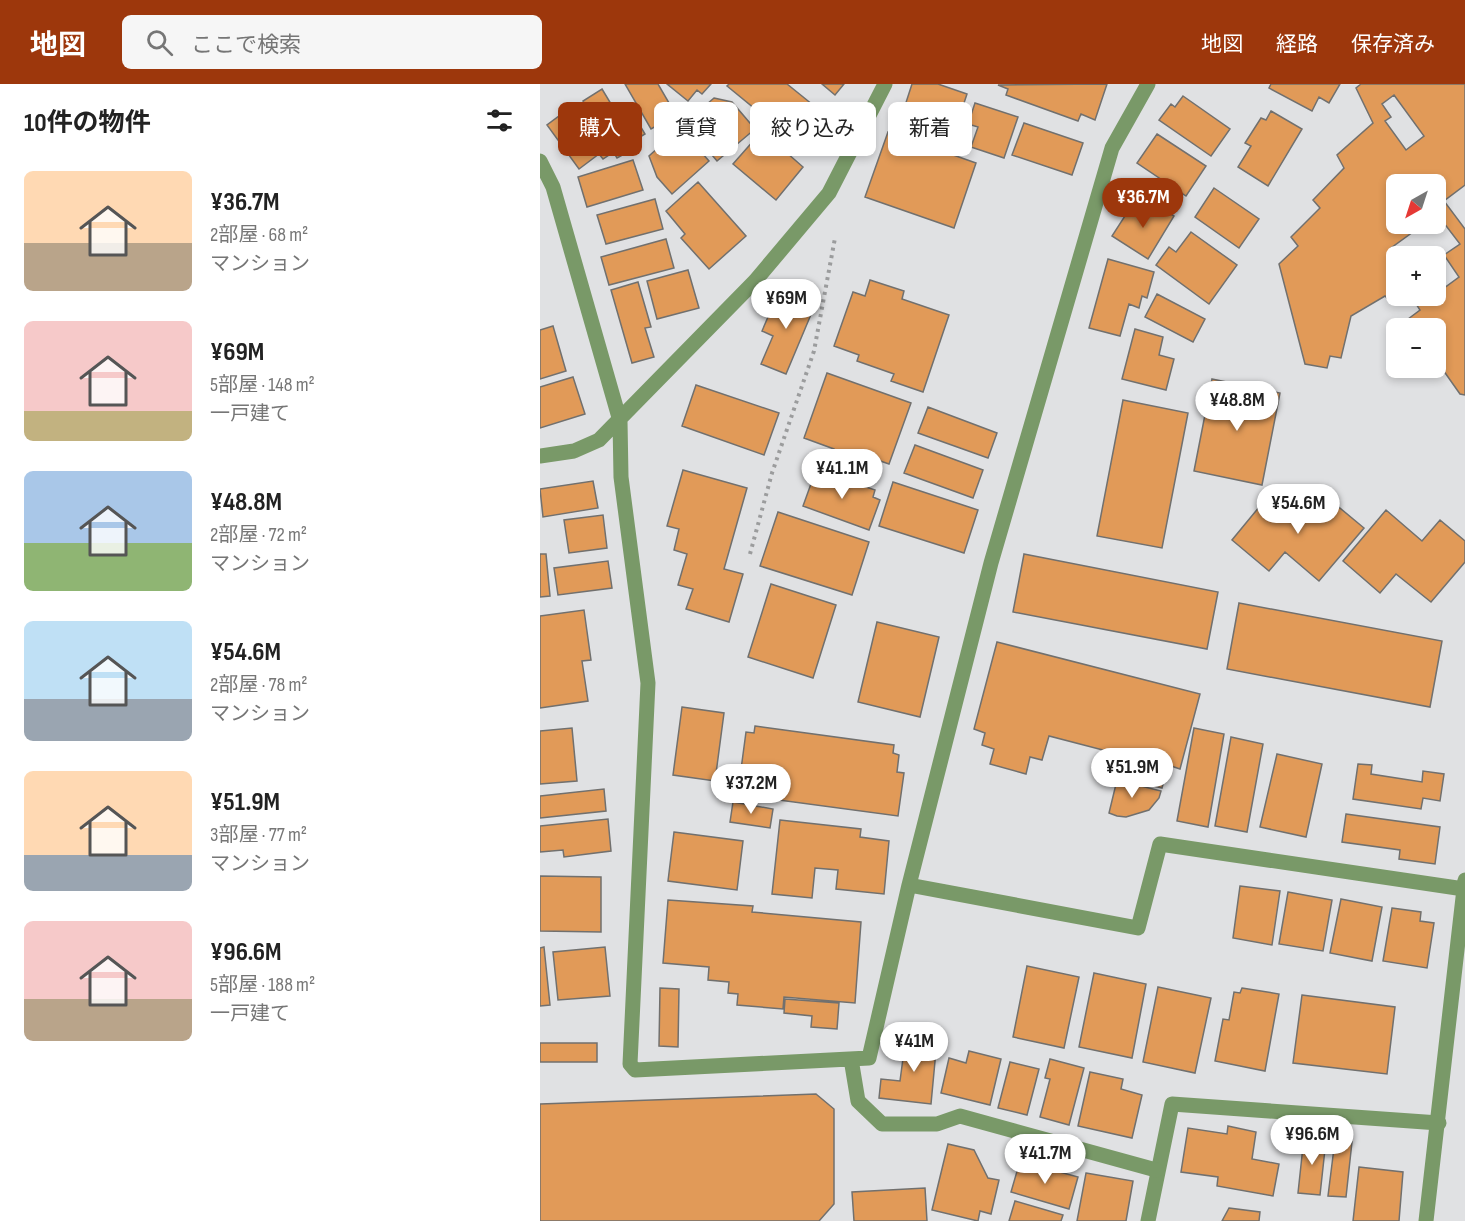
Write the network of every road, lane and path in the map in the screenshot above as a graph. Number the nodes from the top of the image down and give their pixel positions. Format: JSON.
{"nodes":[{"id":1,"x":885,"y":84,"type":"edge"},
{"id":2,"x":1148,"y":84,"type":"edge"},
{"id":3,"x":540,"y":161,"type":"edge"},
{"id":4,"x":829,"y":193,"type":"junction"},
{"id":5,"x":620,"y":421,"type":"junction"},
{"id":6,"x":540,"y":456,"type":"edge"},
{"id":7,"x":750,"y":554,"type":"dead end"},
{"id":8,"x":909,"y":885,"type":"junction"},
{"id":9,"x":1465,"y":885,"type":"edge"},
{"id":10,"x":851,"y":1059,"type":"junction"},
{"id":11,"x":1439,"y":1123,"type":"junction"},
{"id":12,"x":1156,"y":1170,"type":"junction"},
{"id":13,"x":1148,"y":1221,"type":"edge"},
{"id":14,"x":1426,"y":1221,"type":"edge"}],
"edges":[{"from":1,"to":4,"type":"street"},
{"from":2,"to":8,"type":"street"},
{"from":3,"to":5,"type":"street"},
{"from":4,"to":5,"type":"street"},
{"from":4,"to":7,"type":"path"},
{"from":5,"to":6,"type":"street"},
{"from":5,"to":10,"type":"street"},
{"from":8,"to":9,"type":"street"},
{"from":8,"to":10,"type":"street"},
{"from":9,"to":11,"type":"street"},
{"from":10,"to":12,"type":"street"},
{"from":11,"to":12,"type":"street"},
{"from":11,"to":14,"type":"street"},
{"from":12,"to":13,"type":"street"}]}
